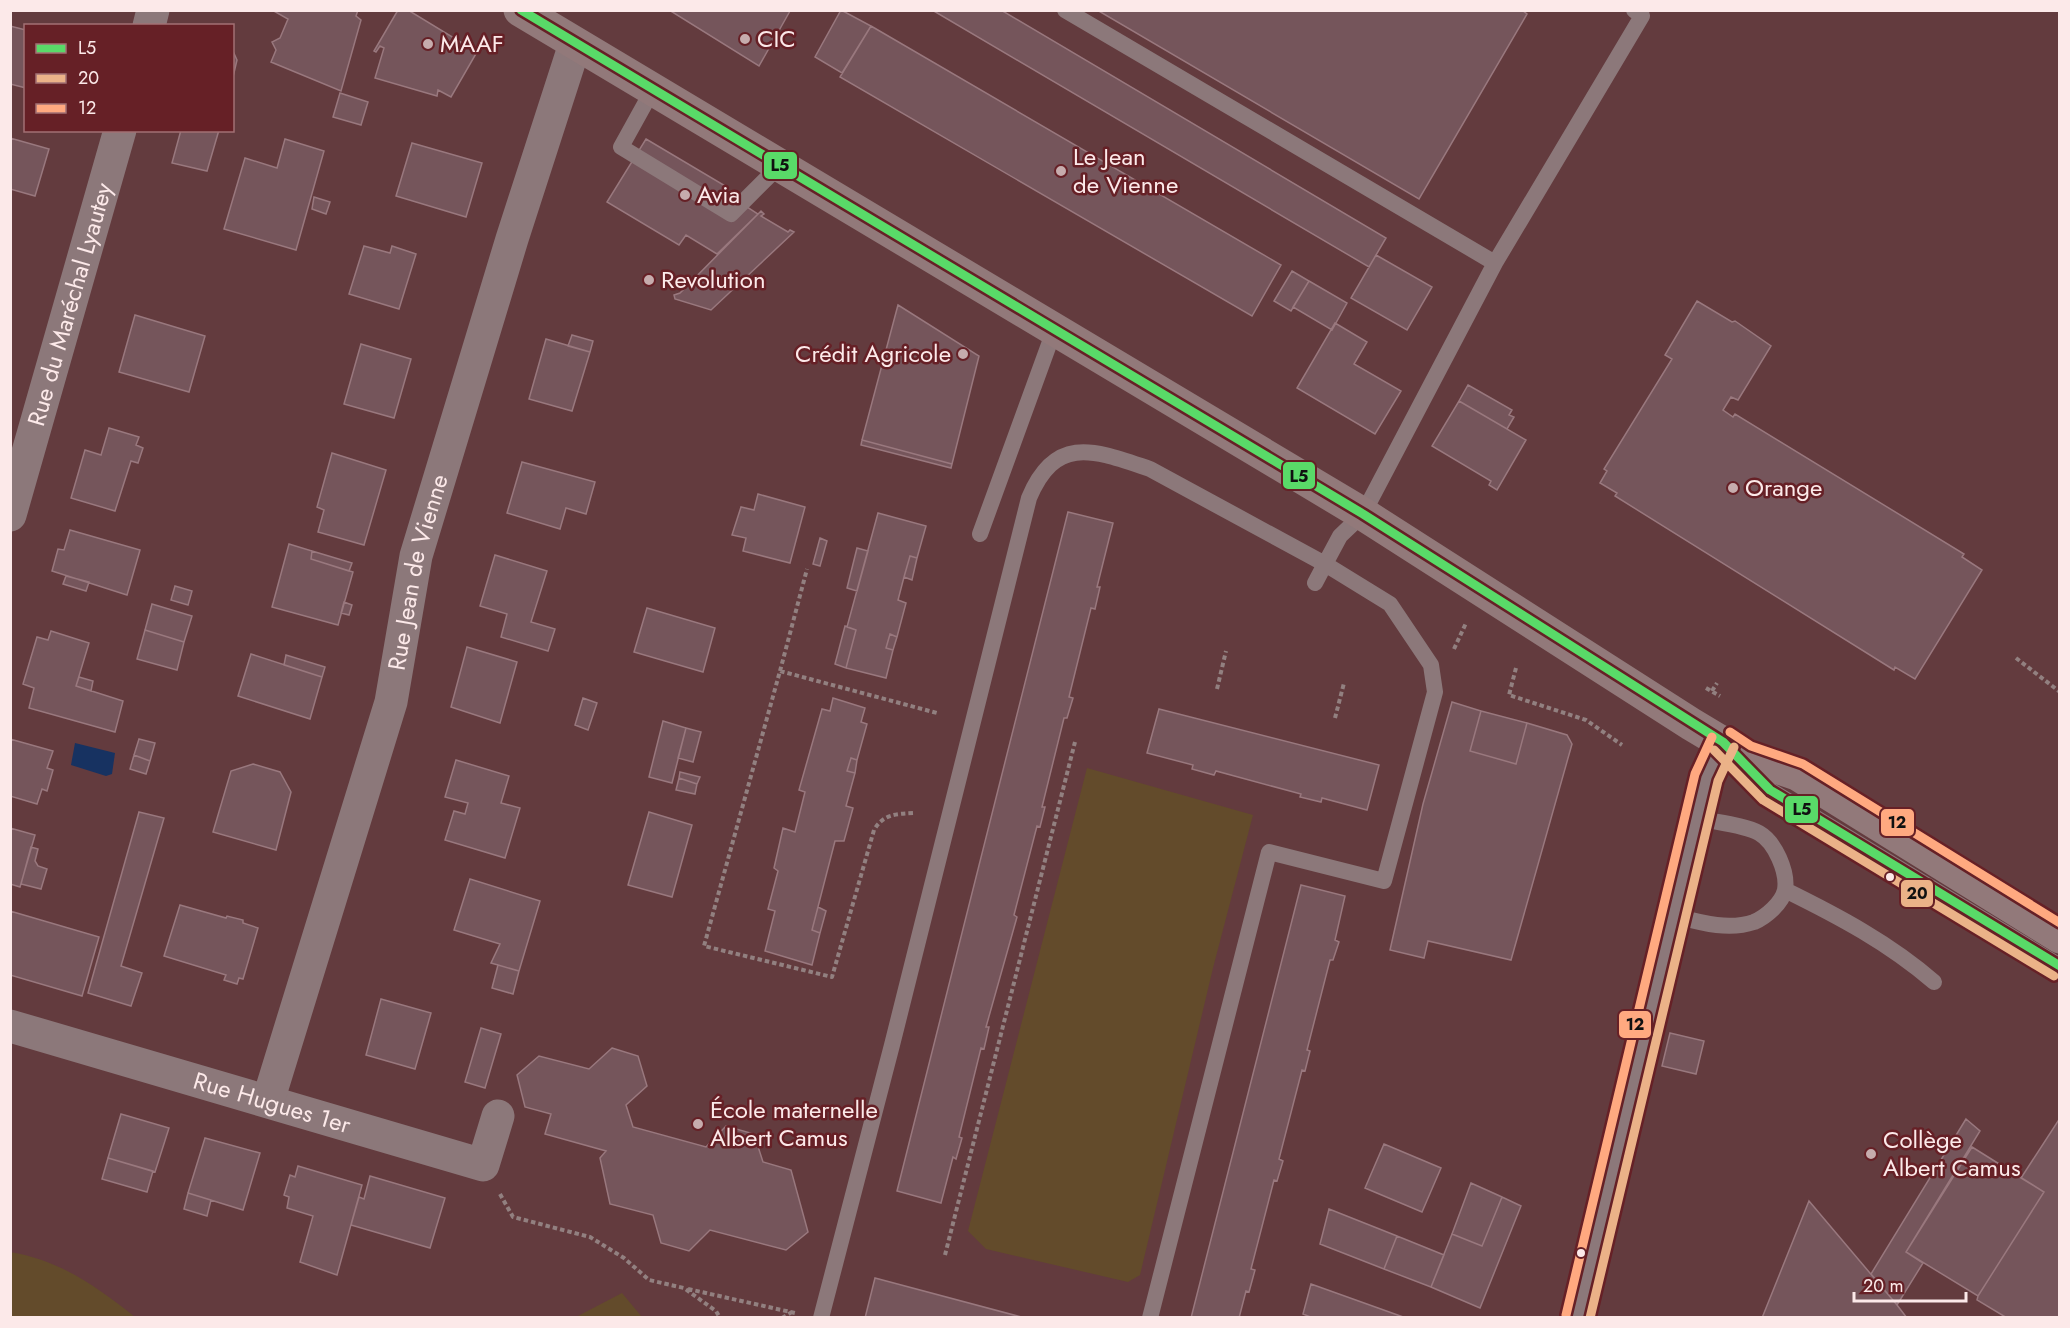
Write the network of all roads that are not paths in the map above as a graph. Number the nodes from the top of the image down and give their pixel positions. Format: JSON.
{"nodes":[{"id":1,"x":520,"y":10,"type":"edge"},
{"id":2,"x":1065,"y":10,"type":"edge"},
{"id":3,"x":1634,"y":10,"type":"edge"},
{"id":4,"x":575,"y":44,"type":"junction"},
{"id":5,"x":652,"y":91,"type":"junction"},
{"id":6,"x":119,"y":132,"type":"edge"},
{"id":7,"x":779,"y":166,"type":"junction"},
{"id":8,"x":1495,"y":263,"type":"junction"},
{"id":9,"x":1055,"y":328,"type":"junction"},
{"id":10,"x":1364,"y":514,"type":"junction"},
{"id":11,"x":10,"y":515,"type":"edge"},
{"id":12,"x":980,"y":534,"type":"dead end"},
{"id":13,"x":1325,"y":564,"type":"junction"},
{"id":14,"x":1315,"y":583,"type":"dead end"},
{"id":15,"x":1723,"y":742,"type":"junction"},
{"id":16,"x":1697,"y":818,"type":"junction"},
{"id":17,"x":1785,"y":890,"type":"junction"},
{"id":18,"x":1672,"y":915,"type":"junction"},
{"id":19,"x":2060,"y":937,"type":"edge"},
{"id":20,"x":2060,"y":966,"type":"edge"},
{"id":21,"x":1934,"y":982,"type":"dead end"},
{"id":22,"x":10,"y":1026,"type":"edge"},
{"id":23,"x":268,"y":1101,"type":"junction"},
{"id":24,"x":498,"y":1116,"type":"dead end"},
{"id":25,"x":820,"y":1317,"type":"edge"},
{"id":26,"x":1150,"y":1317,"type":"edge"},
{"id":27,"x":1578,"y":1317,"type":"edge"}],
"edges":[{"from":1,"to":4,"type":"main road"},
{"from":2,"to":8,"type":"lane"},
{"from":3,"to":8,"type":"lane"},
{"from":4,"to":5,"type":"main road"},
{"from":4,"to":23,"type":"street","name":"Rue Jean de Vienne"},
{"from":5,"to":7,"type":"main road"},
{"from":5,"to":7,"type":"lane"},
{"from":6,"to":11,"type":"street","name":"Rue du Maréchal Lyautey"},
{"from":7,"to":9,"type":"main road"},
{"from":8,"to":10,"type":"lane"},
{"from":9,"to":10,"type":"main road"},
{"from":9,"to":12,"type":"lane"},
{"from":10,"to":13,"type":"lane"},
{"from":10,"to":15,"type":"main road"},
{"from":13,"to":14,"type":"lane"},
{"from":13,"to":25,"type":"lane"},
{"from":13,"to":26,"type":"lane"},
{"from":15,"to":16,"type":"street"},
{"from":15,"to":19,"type":"main road"},
{"from":15,"to":20,"type":"lane"},
{"from":16,"to":17,"type":"lane"},
{"from":16,"to":18,"type":"street"},
{"from":17,"to":18,"type":"lane"},
{"from":17,"to":21,"type":"lane"},
{"from":18,"to":27,"type":"street"},
{"from":22,"to":23,"type":"street","name":"Rue Hugues 1er"},
{"from":23,"to":24,"type":"street","name":"Rue Hugues 1er"}]}
